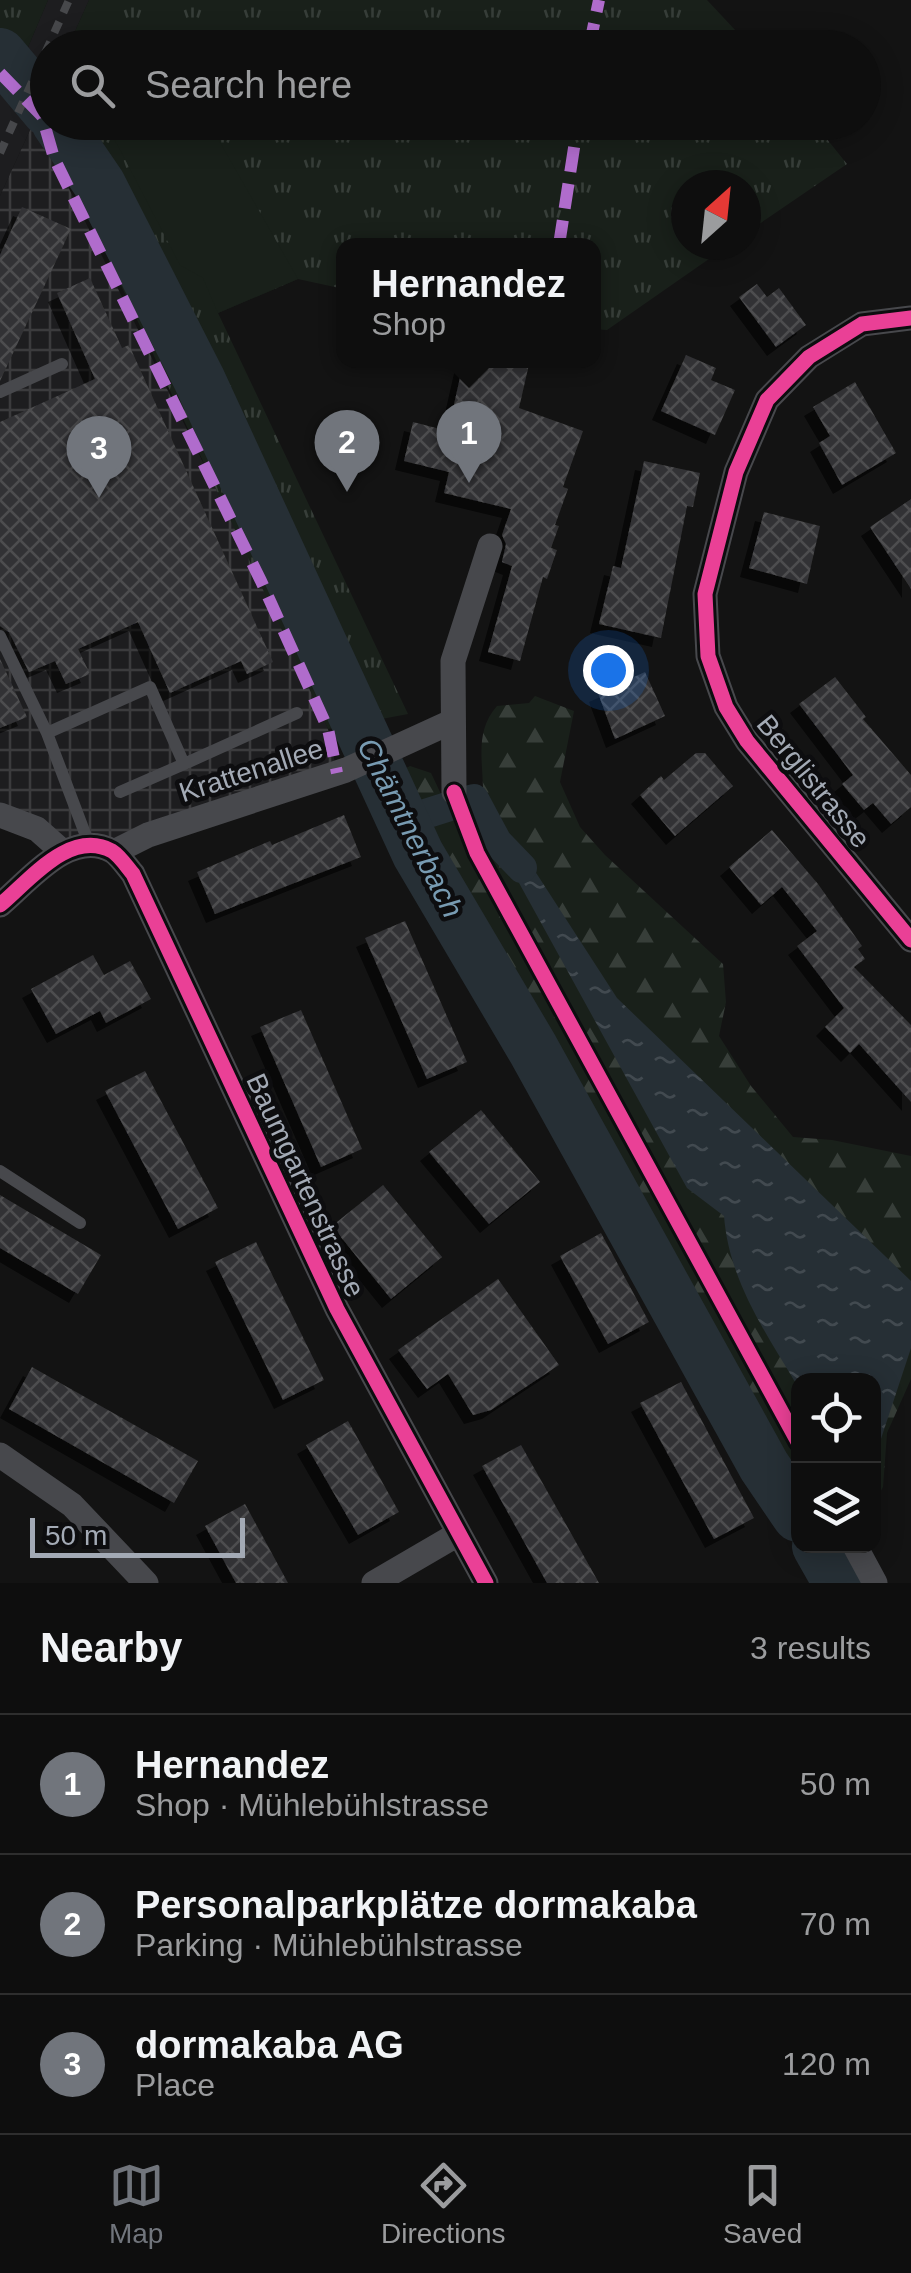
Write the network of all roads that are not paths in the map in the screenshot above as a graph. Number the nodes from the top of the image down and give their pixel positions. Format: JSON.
{"nodes":[{"id":1,"x":911,"y":318,"type":"edge"},
{"id":2,"x":62,"y":364,"type":"dead end"},
{"id":3,"x":0,"y":392,"type":"edge"},
{"id":4,"x":490,"y":546,"type":"dead end"},
{"id":5,"x":0,"y":636,"type":"edge"},
{"id":6,"x":297,"y":713,"type":"dead end"},
{"id":7,"x":451,"y":722,"type":"junction"},
{"id":8,"x":47,"y":734,"type":"junction"},
{"id":9,"x":184,"y":764,"type":"junction"},
{"id":10,"x":120,"y":792,"type":"dead end"},
{"id":11,"x":454,"y":792,"type":"dead end"},
{"id":12,"x":0,"y":815,"type":"edge"},
{"id":13,"x":102,"y":848,"type":"junction"},
{"id":14,"x":63,"y":852,"type":"junction"},
{"id":15,"x":0,"y":905,"type":"edge"},
{"id":16,"x":911,"y":940,"type":"edge"},
{"id":17,"x":0,"y":1172,"type":"edge"},
{"id":18,"x":80,"y":1223,"type":"dead end"},
{"id":19,"x":0,"y":1455,"type":"edge"},
{"id":20,"x":458,"y":1534,"type":"junction"},
{"id":21,"x":859,"y":1553,"type":"edge"},
{"id":22,"x":146,"y":1583,"type":"edge"},
{"id":23,"x":374,"y":1583,"type":"edge"},
{"id":24,"x":486,"y":1583,"type":"edge"},
{"id":25,"x":875,"y":1583,"type":"edge"}],
"edges":[{"from":1,"to":16,"type":"street","name":"Berglistrasse"},
{"from":2,"to":3,"type":"lane"},
{"from":4,"to":7,"type":"street"},
{"from":5,"to":8,"type":"lane"},
{"from":6,"to":9,"type":"lane"},
{"from":7,"to":11,"type":"street"},
{"from":7,"to":13,"type":"street","name":"Krattenallee"},
{"from":8,"to":9,"type":"lane"},
{"from":8,"to":13,"type":"lane"},
{"from":9,"to":10,"type":"lane"},
{"from":12,"to":14,"type":"street"},
{"from":13,"to":14,"type":"street"},
{"from":13,"to":20,"type":"street","name":"Baumgartenstrasse"},
{"from":14,"to":15,"type":"street"},
{"from":17,"to":18,"type":"lane"},
{"from":19,"to":22,"type":"street"},
{"from":20,"to":23,"type":"street"},
{"from":20,"to":24,"type":"street","name":"Baumgartenstrasse"},
{"from":21,"to":25,"type":"street"}]}
